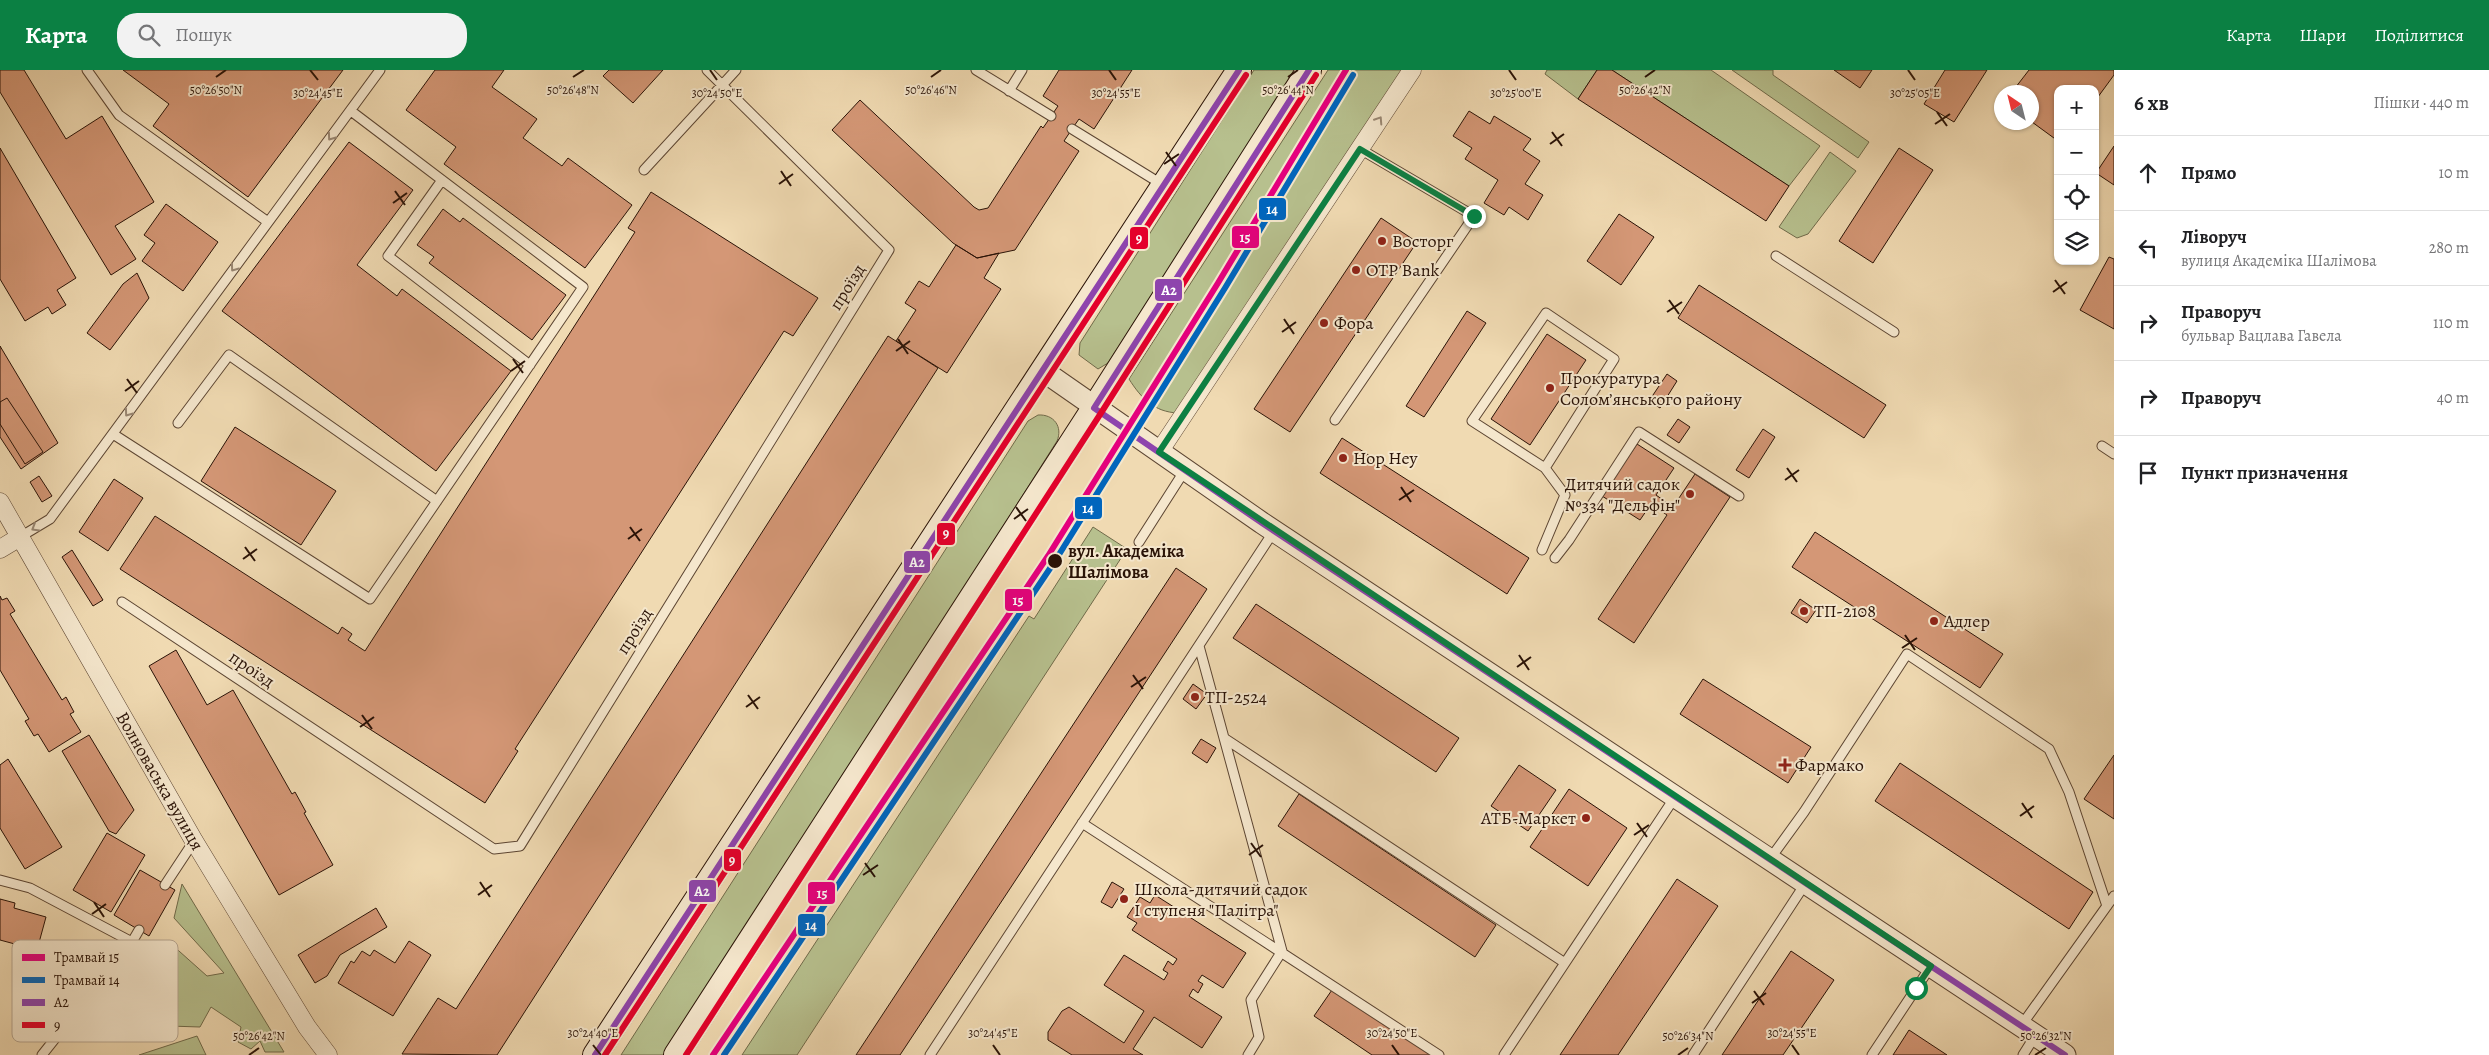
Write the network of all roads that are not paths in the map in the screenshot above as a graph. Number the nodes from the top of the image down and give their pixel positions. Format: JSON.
{"nodes":[{"id":1,"x":87,"y":70,"type":"edge"},
{"id":2,"x":380,"y":70,"type":"edge"},
{"id":3,"x":707,"y":70,"type":"edge"},
{"id":4,"x":736,"y":70,"type":"edge"},
{"id":5,"x":976,"y":70,"type":"edge"},
{"id":6,"x":1022,"y":70,"type":"edge"},
{"id":7,"x":1239,"y":70,"type":"edge"},
{"id":8,"x":1309,"y":70,"type":"edge"},
{"id":9,"x":1412,"y":70,"type":"edge"},
{"id":10,"x":722,"y":85,"type":"junction"},
{"id":11,"x":1009,"y":91,"type":"junction"},
{"id":12,"x":350,"y":110,"type":"junction"},
{"id":13,"x":1051,"y":116,"type":"dead end"},
{"id":14,"x":1072,"y":129,"type":"dead end"},
{"id":15,"x":1360,"y":149,"type":"junction"},
{"id":16,"x":644,"y":170,"type":"dead end"},
{"id":17,"x":442,"y":180,"type":"junction"},
{"id":18,"x":1164,"y":186,"type":"junction"},
{"id":19,"x":268,"y":222,"type":"junction"},
{"id":20,"x":1776,"y":256,"type":"dead end"},
{"id":21,"x":1894,"y":332,"type":"dead end"},
{"id":22,"x":530,"y":365,"type":"junction"},
{"id":23,"x":1042,"y":370,"type":"junction"},
{"id":24,"x":1094,"y":408,"type":"junction"},
{"id":25,"x":1335,"y":420,"type":"dead end"},
{"id":26,"x":178,"y":423,"type":"dead end"},
{"id":27,"x":112,"y":434,"type":"junction"},
{"id":28,"x":2102,"y":446,"type":"dead end"},
{"id":29,"x":1159,"y":452,"type":"junction"},
{"id":30,"x":2114,"y":454,"type":"edge"},
{"id":31,"x":1545,"y":468,"type":"junction"},
{"id":32,"x":1185,"y":470,"type":"junction"},
{"id":33,"x":1738,"y":496,"type":"dead end"},
{"id":34,"x":437,"y":501,"type":"junction"},
{"id":35,"x":0,"y":502,"type":"edge"},
{"id":36,"x":1274,"y":531,"type":"junction"},
{"id":37,"x":20,"y":537,"type":"junction"},
{"id":38,"x":1139,"y":542,"type":"dead end"},
{"id":39,"x":0,"y":548,"type":"edge"},
{"id":40,"x":1542,"y":550,"type":"dead end"},
{"id":41,"x":1555,"y":558,"type":"dead end"},
{"id":42,"x":122,"y":602,"type":"dead end"},
{"id":43,"x":1199,"y":646,"type":"junction"},
{"id":44,"x":1224,"y":738,"type":"junction"},
{"id":45,"x":1675,"y":797,"type":"junction"},
{"id":46,"x":1082,"y":824,"type":"junction"},
{"id":47,"x":194,"y":841,"type":"junction"},
{"id":48,"x":1770,"y":860,"type":"junction"},
{"id":49,"x":0,"y":880,"type":"edge"},
{"id":50,"x":1806,"y":883,"type":"junction"},
{"id":51,"x":166,"y":884,"type":"dead end"},
{"id":52,"x":2114,"y":896,"type":"edge"},
{"id":53,"x":2107,"y":906,"type":"junction"},
{"id":54,"x":139,"y":930,"type":"dead end"},
{"id":55,"x":128,"y":940,"type":"edge"},
{"id":56,"x":133,"y":940,"type":"edge"},
{"id":57,"x":1282,"y":951,"type":"junction"},
{"id":58,"x":1565,"y":963,"type":"junction"},
{"id":59,"x":1931,"y":966,"type":"junction"},
{"id":60,"x":2028,"y":1031,"type":"junction"},
{"id":61,"x":52,"y":1042,"type":"edge"},
{"id":62,"x":42,"y":1055,"type":"edge"},
{"id":63,"x":328,"y":1055,"type":"edge"},
{"id":64,"x":595,"y":1055,"type":"edge"},
{"id":65,"x":676,"y":1055,"type":"edge"},
{"id":66,"x":930,"y":1055,"type":"edge"},
{"id":67,"x":1248,"y":1055,"type":"edge"},
{"id":68,"x":1439,"y":1055,"type":"edge"},
{"id":69,"x":1504,"y":1055,"type":"edge"},
{"id":70,"x":1693,"y":1055,"type":"edge"},
{"id":71,"x":1872,"y":1055,"type":"edge"},
{"id":72,"x":2023,"y":1055,"type":"edge"},
{"id":73,"x":2065,"y":1055,"type":"edge"}],
"edges":[{"from":1,"to":19,"type":"lane"},
{"from":2,"to":12,"type":"lane"},
{"from":3,"to":10,"type":"lane","name":"проїзд"},
{"from":4,"to":10,"type":"lane"},
{"from":5,"to":11,"type":"lane"},
{"from":6,"to":11,"type":"lane"},
{"from":7,"to":18,"type":"main road"},
{"from":8,"to":24,"type":"main road"},
{"from":15,"to":9,"type":"street","one_way":true},
{"from":10,"to":16,"type":"lane"},
{"from":10,"to":42,"type":"lane","name":"проїзд"},
{"from":11,"to":13,"type":"lane"},
{"from":12,"to":17,"type":"lane"},
{"from":12,"to":19,"type":"lane","one_way":true},
{"from":14,"to":18,"type":"lane"},
{"from":15,"to":25,"type":"lane"},
{"from":15,"to":29,"type":"street"},
{"from":17,"to":22,"type":"lane"},
{"from":17,"to":22,"type":"lane"},
{"from":18,"to":23,"type":"main road"},
{"from":19,"to":27,"type":"lane","one_way":true},
{"from":20,"to":21,"type":"lane"},
{"from":22,"to":34,"type":"lane"},
{"from":23,"to":24,"type":"street"},
{"from":23,"to":64,"type":"main road"},
{"from":24,"to":29,"type":"street"},
{"from":24,"to":65,"type":"main road"},
{"from":26,"to":34,"type":"lane"},
{"from":27,"to":34,"type":"lane"},
{"from":27,"to":37,"type":"lane","one_way":true},
{"from":28,"to":30,"type":"lane"},
{"from":29,"to":32,"type":"street"},
{"from":31,"to":31,"type":"lane"},
{"from":31,"to":40,"type":"lane"},
{"from":32,"to":36,"type":"street"},
{"from":32,"to":38,"type":"lane"},
{"from":33,"to":41,"type":"lane"},
{"from":35,"to":37,"type":"street","name":"Волноваська вулиця"},
{"from":36,"to":43,"type":"lane"},
{"from":36,"to":45,"type":"street"},
{"from":37,"to":39,"type":"street"},
{"from":37,"to":47,"type":"street","name":"Волноваська вулиця"},
{"from":43,"to":44,"type":"lane"},
{"from":43,"to":46,"type":"lane"},
{"from":44,"to":57,"type":"lane"},
{"from":44,"to":58,"type":"lane"},
{"from":45,"to":48,"type":"street"},
{"from":45,"to":58,"type":"lane"},
{"from":46,"to":57,"type":"lane"},
{"from":46,"to":66,"type":"lane"},
{"from":47,"to":51,"type":"lane"},
{"from":47,"to":63,"type":"street","name":"Волноваська вулиця"},
{"from":48,"to":50,"type":"street"},
{"from":48,"to":53,"type":"lane"},
{"from":49,"to":55,"type":"lane"},
{"from":50,"to":59,"type":"street"},
{"from":50,"to":70,"type":"lane"},
{"from":52,"to":53,"type":"lane"},
{"from":53,"to":60,"type":"lane"},
{"from":54,"to":56,"type":"lane"},
{"from":57,"to":67,"type":"lane"},
{"from":57,"to":68,"type":"lane"},
{"from":58,"to":69,"type":"lane"},
{"from":59,"to":60,"type":"street"},
{"from":59,"to":71,"type":"lane"},
{"from":60,"to":72,"type":"lane"},
{"from":60,"to":73,"type":"street"},
{"from":61,"to":62,"type":"lane"}]}
